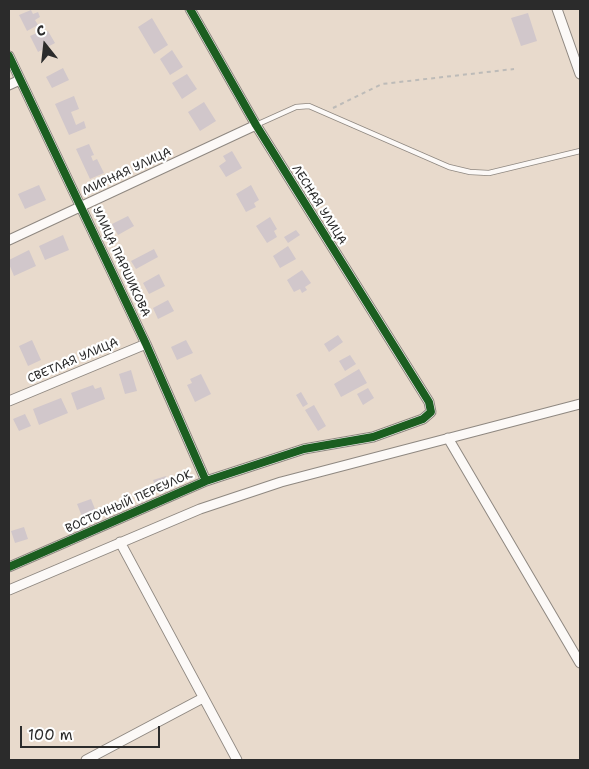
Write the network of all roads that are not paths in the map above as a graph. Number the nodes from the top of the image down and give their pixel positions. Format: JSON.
{"nodes":[{"id":1,"x":190,"y":9,"type":"edge"},
{"id":2,"x":557,"y":9,"type":"edge"},
{"id":3,"x":9,"y":56,"type":"edge"},
{"id":4,"x":580,"y":74,"type":"edge"},
{"id":5,"x":20,"y":80,"type":"junction"},
{"id":6,"x":9,"y":85,"type":"edge"},
{"id":7,"x":256,"y":125,"type":"junction"},
{"id":8,"x":580,"y":151,"type":"edge"},
{"id":9,"x":82,"y":207,"type":"junction"},
{"id":10,"x":9,"y":240,"type":"edge"},
{"id":11,"x":146,"y":344,"type":"junction"},
{"id":12,"x":9,"y":401,"type":"edge"},
{"id":13,"x":580,"y":404,"type":"edge"},
{"id":14,"x":431,"y":412,"type":"joint"},
{"id":15,"x":448,"y":438,"type":"junction"},
{"id":16,"x":206,"y":481,"type":"junction"},
{"id":17,"x":120,"y":542,"type":"junction"},
{"id":18,"x":9,"y":568,"type":"edge"},
{"id":19,"x":9,"y":590,"type":"edge"},
{"id":20,"x":580,"y":663,"type":"edge"},
{"id":21,"x":203,"y":698,"type":"junction"},
{"id":22,"x":86,"y":760,"type":"edge"},
{"id":23,"x":237,"y":760,"type":"edge"}],
"edges":[{"from":1,"to":7,"type":"street","name":"ЛЕСНАЯ УЛИЦА"},
{"from":2,"to":4,"type":"street"},
{"from":3,"to":5,"type":"street","name":"УЛИЦА ПАРШИКОВА"},
{"from":5,"to":6,"type":"street"},
{"from":5,"to":9,"type":"street","name":"УЛИЦА ПАРШИКОВА"},
{"from":7,"to":8,"type":"lane"},
{"from":7,"to":9,"type":"street","name":"МИРНАЯ УЛИЦА"},
{"from":7,"to":14,"type":"street","name":"ЛЕСНАЯ УЛИЦА"},
{"from":9,"to":10,"type":"street","name":"МИРНАЯ УЛИЦА"},
{"from":9,"to":11,"type":"street","name":"УЛИЦА ПАРШИКОВА"},
{"from":11,"to":12,"type":"street","name":"СВЕТЛАЯ УЛИЦА"},
{"from":11,"to":16,"type":"street","name":"УЛИЦА ПАРШИКОВА"},
{"from":13,"to":15,"type":"street"},
{"from":14,"to":16,"type":"street","name":"ВОСТОЧНЫЙ ПЕРЕУЛОК"},
{"from":15,"to":17,"type":"street"},
{"from":15,"to":20,"type":"street"},
{"from":16,"to":18,"type":"street","name":"ВОСТОЧНЫЙ ПЕРЕУЛОК"},
{"from":17,"to":19,"type":"street"},
{"from":17,"to":21,"type":"street"},
{"from":21,"to":22,"type":"street"},
{"from":21,"to":23,"type":"street"}]}
